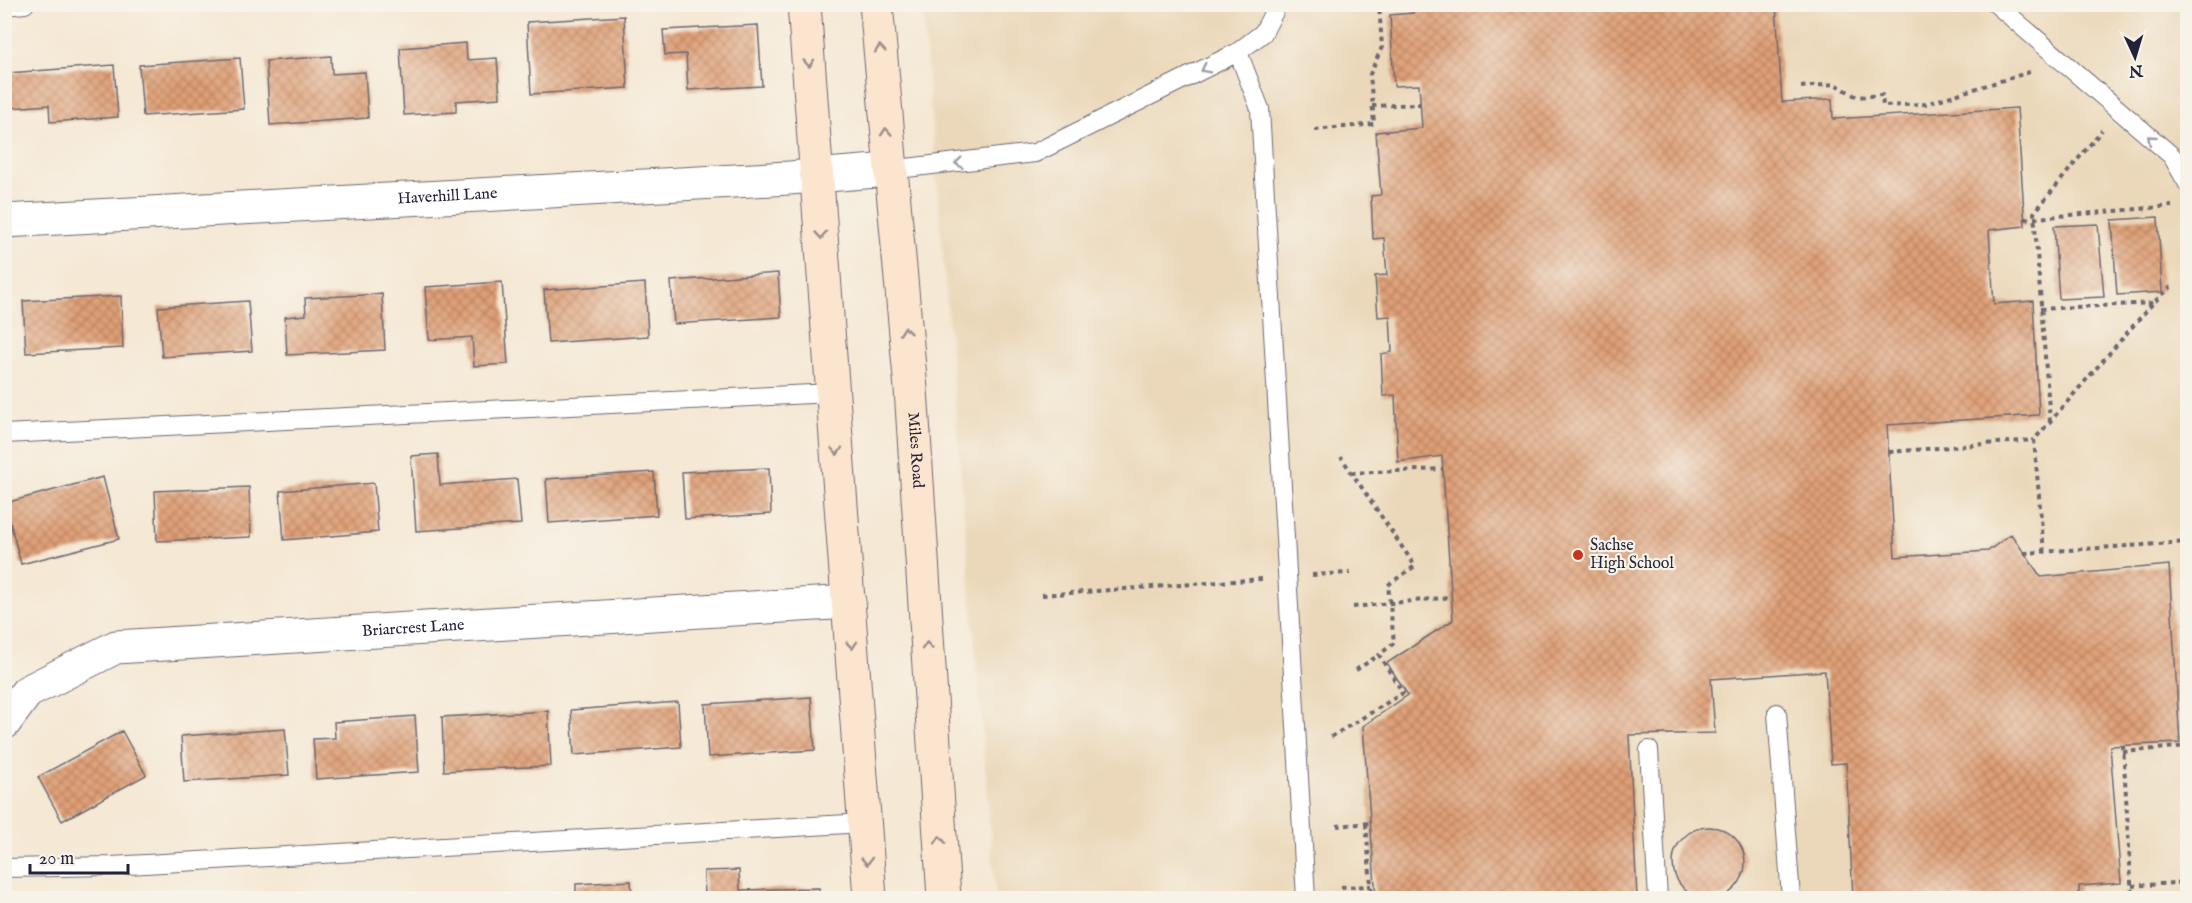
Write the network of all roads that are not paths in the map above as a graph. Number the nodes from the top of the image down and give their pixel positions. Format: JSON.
{"nodes":[{"id":1,"x":25,"y":4,"type":"edge"},
{"id":2,"x":804,"y":4,"type":"edge"},
{"id":3,"x":876,"y":4,"type":"edge"},
{"id":4,"x":1278,"y":4,"type":"edge"},
{"id":5,"x":1996,"y":4,"type":"edge"},
{"id":6,"x":4,"y":6,"type":"edge"},
{"id":7,"x":1238,"y":52,"type":"junction"},
{"id":8,"x":889,"y":170,"type":"junction"},
{"id":9,"x":817,"y":176,"type":"junction"},
{"id":10,"x":2187,"y":184,"type":"edge"},
{"id":11,"x":4,"y":221,"type":"edge"},
{"id":12,"x":832,"y":393,"type":"junction"},
{"id":13,"x":4,"y":434,"type":"edge"},
{"id":14,"x":849,"y":602,"type":"junction"},
{"id":15,"x":1777,"y":713,"type":"dead end"},
{"id":16,"x":4,"y":723,"type":"edge"},
{"id":17,"x":1649,"y":750,"type":"dead end"},
{"id":18,"x":865,"y":823,"type":"junction"},
{"id":19,"x":4,"y":868,"type":"edge"},
{"id":20,"x":870,"y":898,"type":"edge"},
{"id":21,"x":944,"y":898,"type":"edge"},
{"id":22,"x":1306,"y":898,"type":"edge"},
{"id":23,"x":1658,"y":898,"type":"edge"},
{"id":24,"x":1791,"y":898,"type":"edge"}],
"edges":[{"from":1,"to":6,"type":"lane"},
{"from":2,"to":9,"type":"main road","one_way":true},
{"from":8,"to":3,"type":"main road","name":"Miles Road","one_way":true},
{"from":4,"to":7,"type":"lane"},
{"from":10,"to":5,"type":"lane","one_way":true},
{"from":7,"to":8,"type":"lane","one_way":true},
{"from":7,"to":22,"type":"lane"},
{"from":8,"to":9,"type":"street","name":"Haverhill Lane"},
{"from":21,"to":8,"type":"main road","name":"Miles Road","one_way":true},
{"from":9,"to":11,"type":"street","name":"Haverhill Lane"},
{"from":9,"to":12,"type":"main road","one_way":true},
{"from":12,"to":13,"type":"lane"},
{"from":12,"to":14,"type":"main road","one_way":true},
{"from":14,"to":16,"type":"street","name":"Briarcrest Lane"},
{"from":14,"to":18,"type":"main road","one_way":true},
{"from":15,"to":24,"type":"lane"},
{"from":17,"to":23,"type":"lane"},
{"from":18,"to":19,"type":"lane"},
{"from":18,"to":20,"type":"main road","one_way":true}]}
